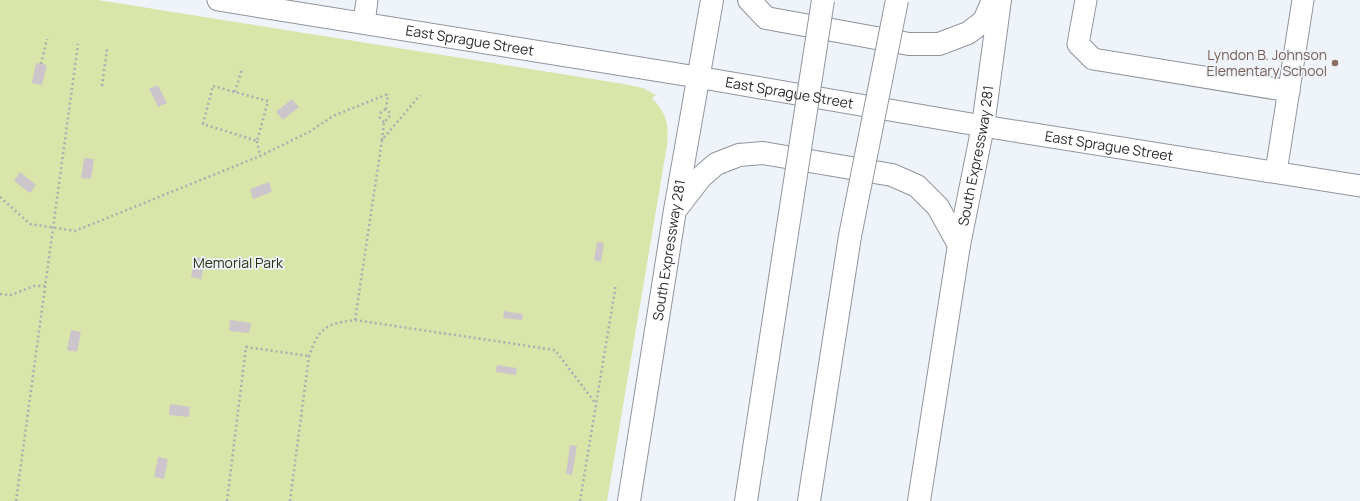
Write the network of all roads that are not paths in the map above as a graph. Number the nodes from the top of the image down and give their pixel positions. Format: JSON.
{"nodes":[{"id":1,"x":218,"y":0,"type":"edge"},
{"id":2,"x":367,"y":0,"type":"edge"},
{"id":3,"x":712,"y":0,"type":"edge"},
{"id":4,"x":749,"y":0,"type":"edge"},
{"id":5,"x":822,"y":0,"type":"edge"},
{"id":6,"x":897,"y":0,"type":"edge"},
{"id":7,"x":993,"y":0,"type":"edge"},
{"id":8,"x":1000,"y":0,"type":"edge"},
{"id":9,"x":1086,"y":0,"type":"edge"},
{"id":10,"x":1303,"y":0,"type":"edge"},
{"id":11,"x":364,"y":23,"type":"junction"},
{"id":12,"x":697,"y":77,"type":"junction"},
{"id":13,"x":1289,"y":91,"type":"junction"},
{"id":14,"x":983,"y":126,"type":"junction"},
{"id":15,"x":1276,"y":172,"type":"junction"},
{"id":16,"x":1360,"y":186,"type":"edge"},
{"id":17,"x":675,"y":210,"type":"junction"},
{"id":18,"x":959,"y":245,"type":"junction"},
{"id":19,"x":629,"y":501,"type":"edge"},
{"id":20,"x":746,"y":501,"type":"edge"},
{"id":21,"x":809,"y":501,"type":"edge"},
{"id":22,"x":919,"y":501,"type":"edge"}],
"edges":[{"from":1,"to":11,"type":"street","name":"East Sprague Street"},
{"from":2,"to":11,"type":"street"},
{"from":3,"to":12,"type":"main road","name":"South Expressway 281"},
{"from":4,"to":7,"type":"main road"},
{"from":5,"to":20,"type":"main road","bridge":true},
{"from":6,"to":21,"type":"main road","bridge":true},
{"from":8,"to":14,"type":"main road","name":"South Expressway 281"},
{"from":9,"to":13,"type":"street"},
{"from":10,"to":13,"type":"street"},
{"from":11,"to":12,"type":"street","name":"East Sprague Street"},
{"from":12,"to":14,"type":"street","name":"East Sprague Street"},
{"from":12,"to":17,"type":"main road","name":"South Expressway 281"},
{"from":13,"to":15,"type":"street"},
{"from":14,"to":15,"type":"street","name":"East Sprague Street"},
{"from":14,"to":18,"type":"main road","name":"South Expressway 281"},
{"from":15,"to":16,"type":"street","name":"East Sprague Street"},
{"from":17,"to":18,"type":"main road"},
{"from":17,"to":19,"type":"main road","name":"South Expressway 281"},
{"from":18,"to":22,"type":"main road","name":"South Expressway 281"}]}
